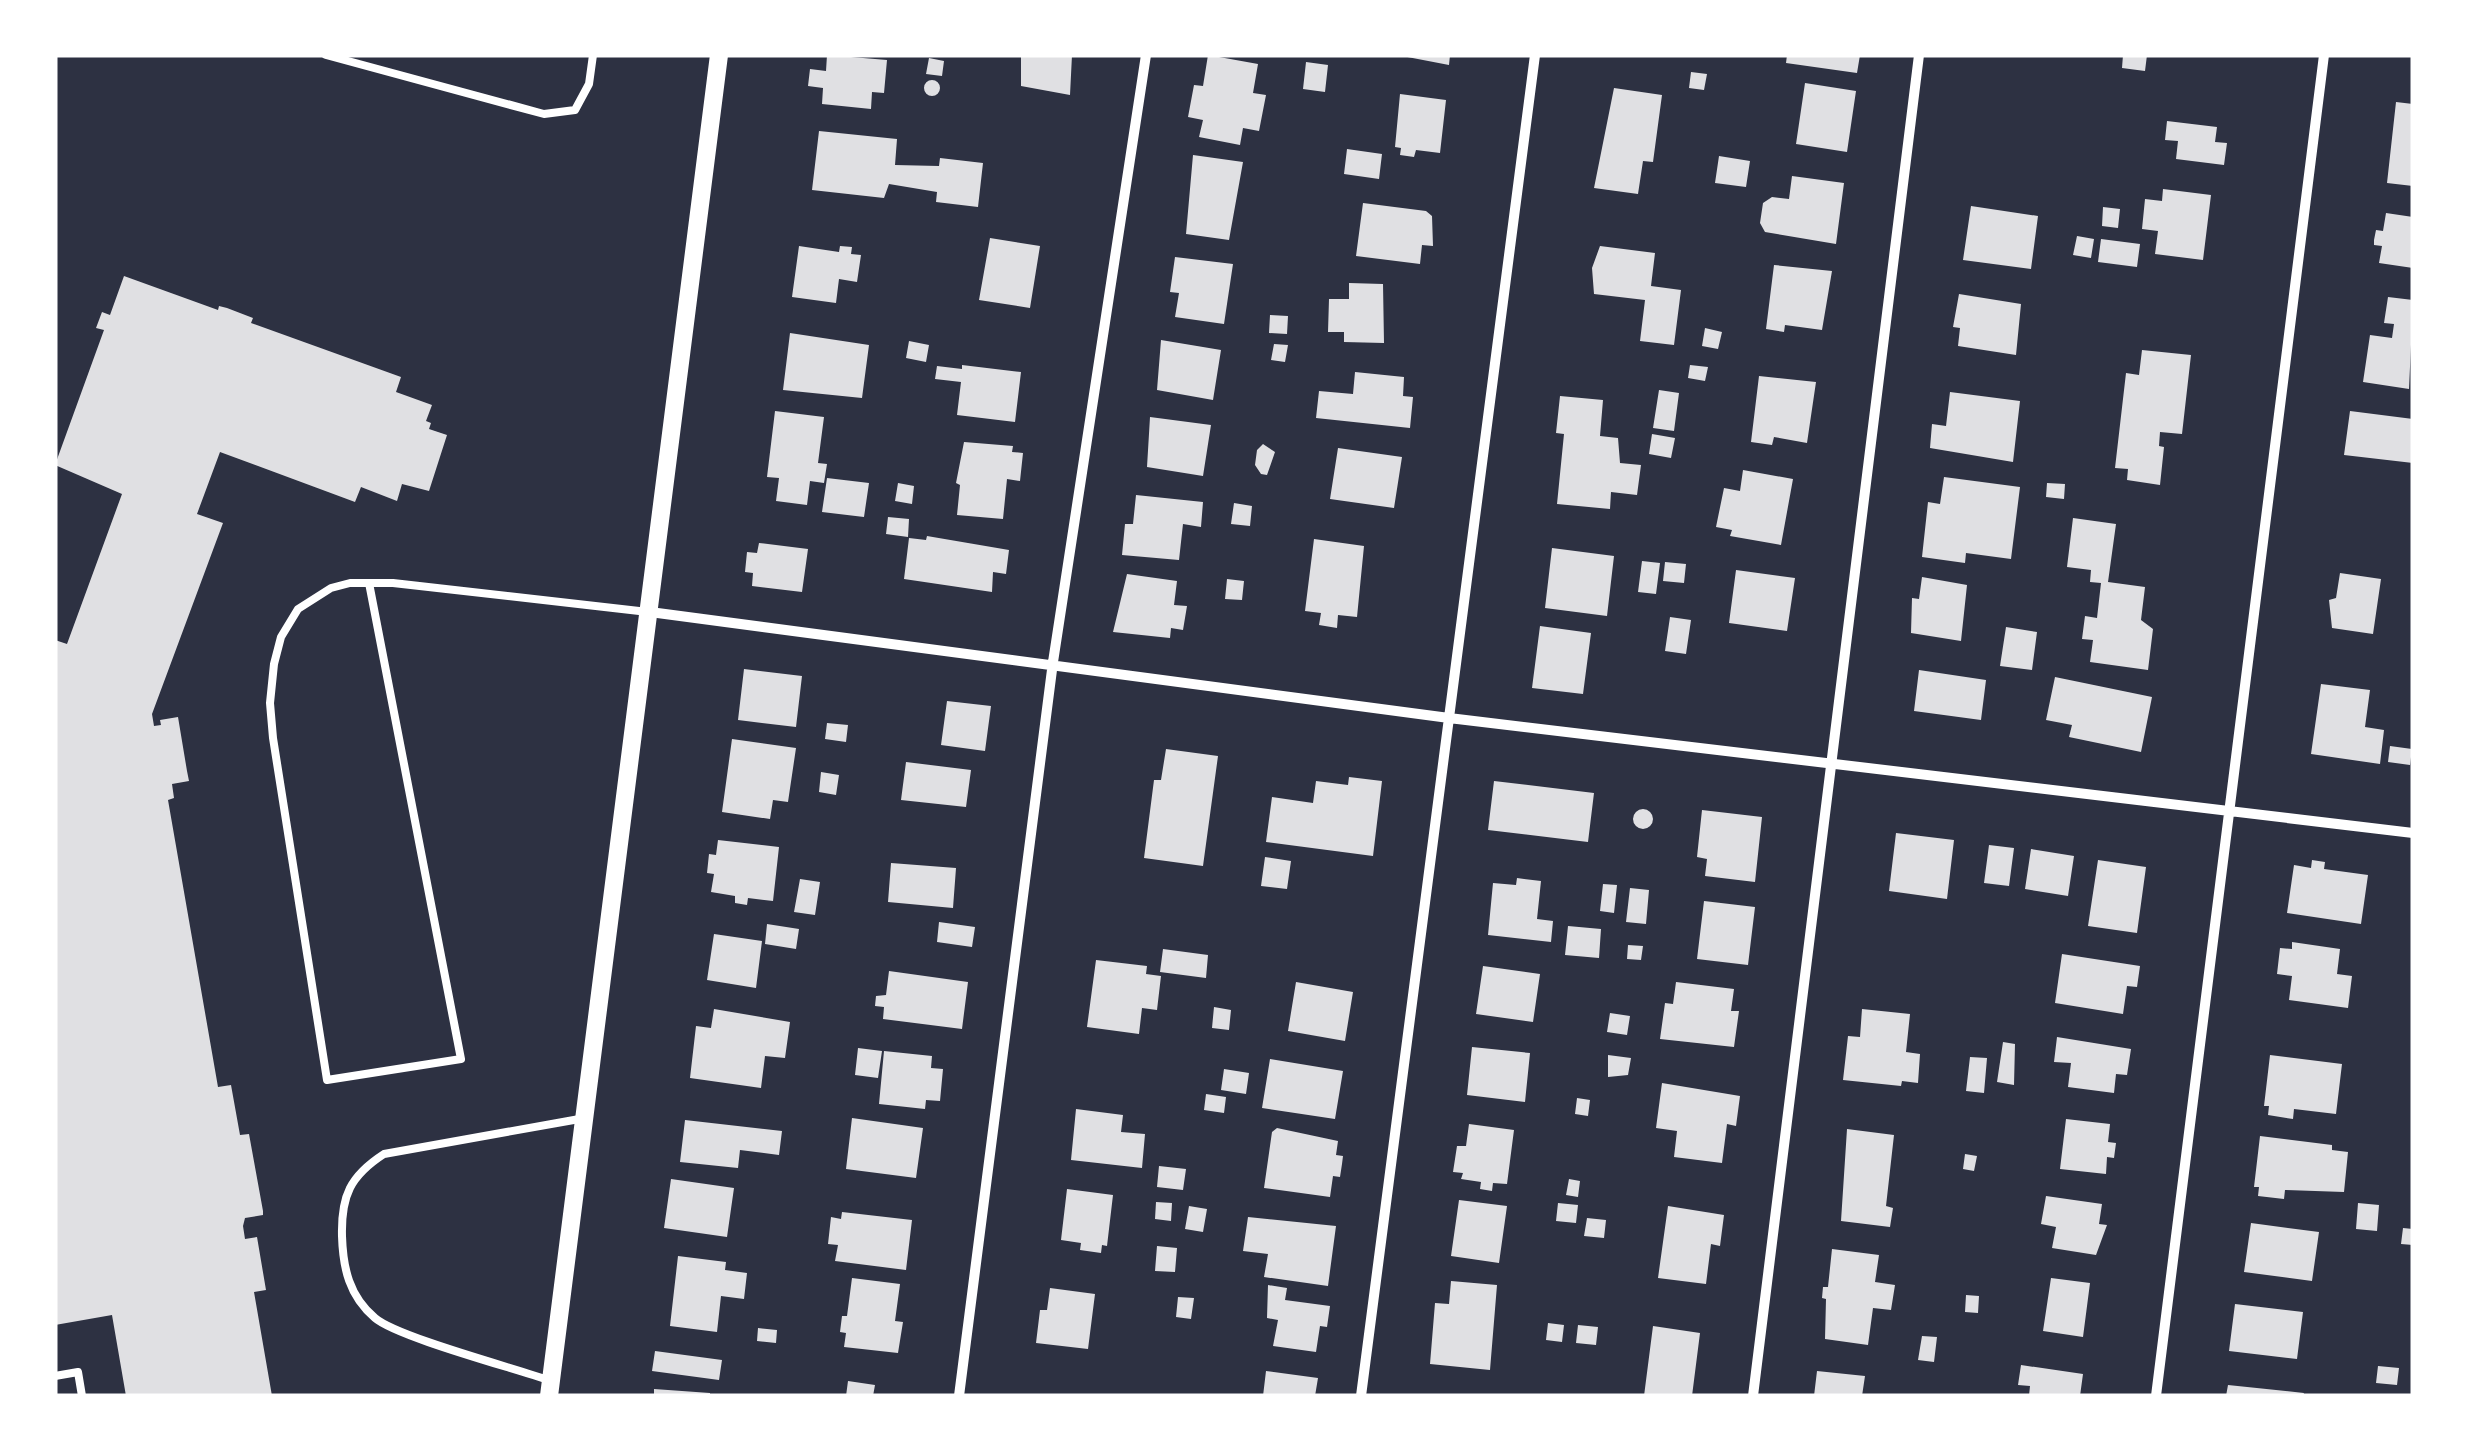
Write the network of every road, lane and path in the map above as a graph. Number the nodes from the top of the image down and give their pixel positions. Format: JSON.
{"nodes":[{"id":1,"x":326,"y":55,"type":"edge"},
{"id":2,"x":593,"y":55,"type":"edge"},
{"id":3,"x":718,"y":55,"type":"edge"},
{"id":4,"x":1146,"y":55,"type":"edge"},
{"id":5,"x":1535,"y":55,"type":"edge"},
{"id":6,"x":1919,"y":55,"type":"edge"},
{"id":7,"x":2324,"y":55,"type":"edge"},
{"id":8,"x":369,"y":583,"type":"junction"},
{"id":9,"x":650,"y":612,"type":"junction"},
{"id":10,"x":1053,"y":662,"type":"junction"},
{"id":11,"x":1449,"y":718,"type":"junction"},
{"id":12,"x":1832,"y":764,"type":"junction"},
{"id":13,"x":2230,"y":810,"type":"junction"},
{"id":14,"x":2413,"y":833,"type":"edge"},
{"id":15,"x":585,"y":1118,"type":"junction"},
{"id":16,"x":55,"y":1376,"type":"edge"},
{"id":17,"x":550,"y":1388,"type":"edge"},
{"id":18,"x":82,"y":1396,"type":"edge"},
{"id":19,"x":959,"y":1396,"type":"edge"},
{"id":20,"x":1360,"y":1396,"type":"edge"},
{"id":21,"x":1754,"y":1396,"type":"edge"},
{"id":22,"x":2156,"y":1396,"type":"edge"}],
"edges":[{"from":1,"to":2,"type":"lane"},
{"from":3,"to":9,"type":"street"},
{"from":4,"to":10,"type":"street"},
{"from":5,"to":11,"type":"street"},
{"from":6,"to":12,"type":"street"},
{"from":7,"to":13,"type":"street"},
{"from":8,"to":8,"type":"lane"},
{"from":8,"to":9,"type":"lane"},
{"from":9,"to":10,"type":"street"},
{"from":9,"to":15,"type":"street"},
{"from":10,"to":11,"type":"street"},
{"from":10,"to":19,"type":"street"},
{"from":11,"to":12,"type":"street"},
{"from":11,"to":20,"type":"street"},
{"from":12,"to":13,"type":"street"},
{"from":12,"to":21,"type":"street"},
{"from":13,"to":14,"type":"street"},
{"from":13,"to":22,"type":"street"},
{"from":15,"to":17,"type":"street"},
{"from":15,"to":17,"type":"lane"},
{"from":16,"to":18,"type":"lane"}]}
